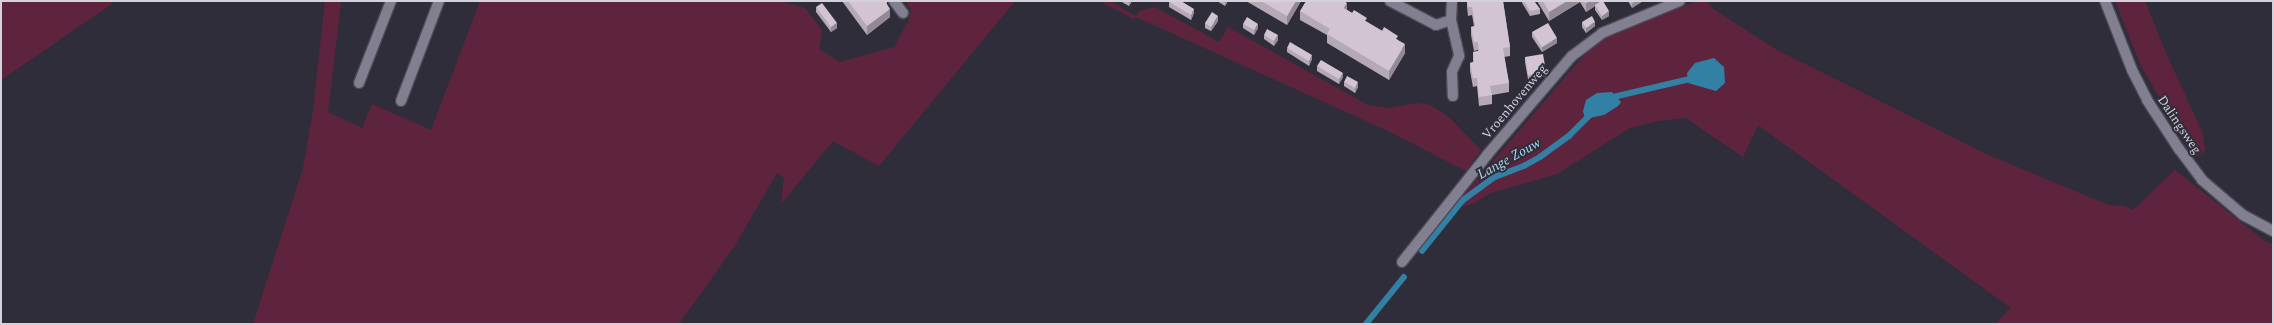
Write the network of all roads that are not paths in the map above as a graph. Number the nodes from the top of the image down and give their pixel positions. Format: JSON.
{"nodes":[{"id":1,"x":390,"y":1,"type":"edge"},
{"id":2,"x":439,"y":1,"type":"edge"},
{"id":3,"x":894,"y":1,"type":"edge"},
{"id":4,"x":1390,"y":1,"type":"edge"},
{"id":5,"x":1452,"y":1,"type":"edge"},
{"id":6,"x":1680,"y":1,"type":"edge"},
{"id":7,"x":2105,"y":1,"type":"edge"},
{"id":8,"x":903,"y":13,"type":"dead end"},
{"id":9,"x":1451,"y":20,"type":"junction"},
{"id":10,"x":359,"y":83,"type":"dead end"},
{"id":11,"x":1453,"y":96,"type":"dead end"},
{"id":12,"x":401,"y":101,"type":"dead end"},
{"id":13,"x":2273,"y":231,"type":"edge"},
{"id":14,"x":1402,"y":262,"type":"dead end"}],
"edges":[{"from":1,"to":10,"type":"street"},
{"from":2,"to":12,"type":"street"},
{"from":3,"to":8,"type":"street"},
{"from":4,"to":9,"type":"street"},
{"from":5,"to":9,"type":"street"},
{"from":6,"to":14,"type":"street","name":"Vroenhovenweg"},
{"from":7,"to":13,"type":"street","name":"Dalingsweg"},
{"from":9,"to":11,"type":"street"}]}
